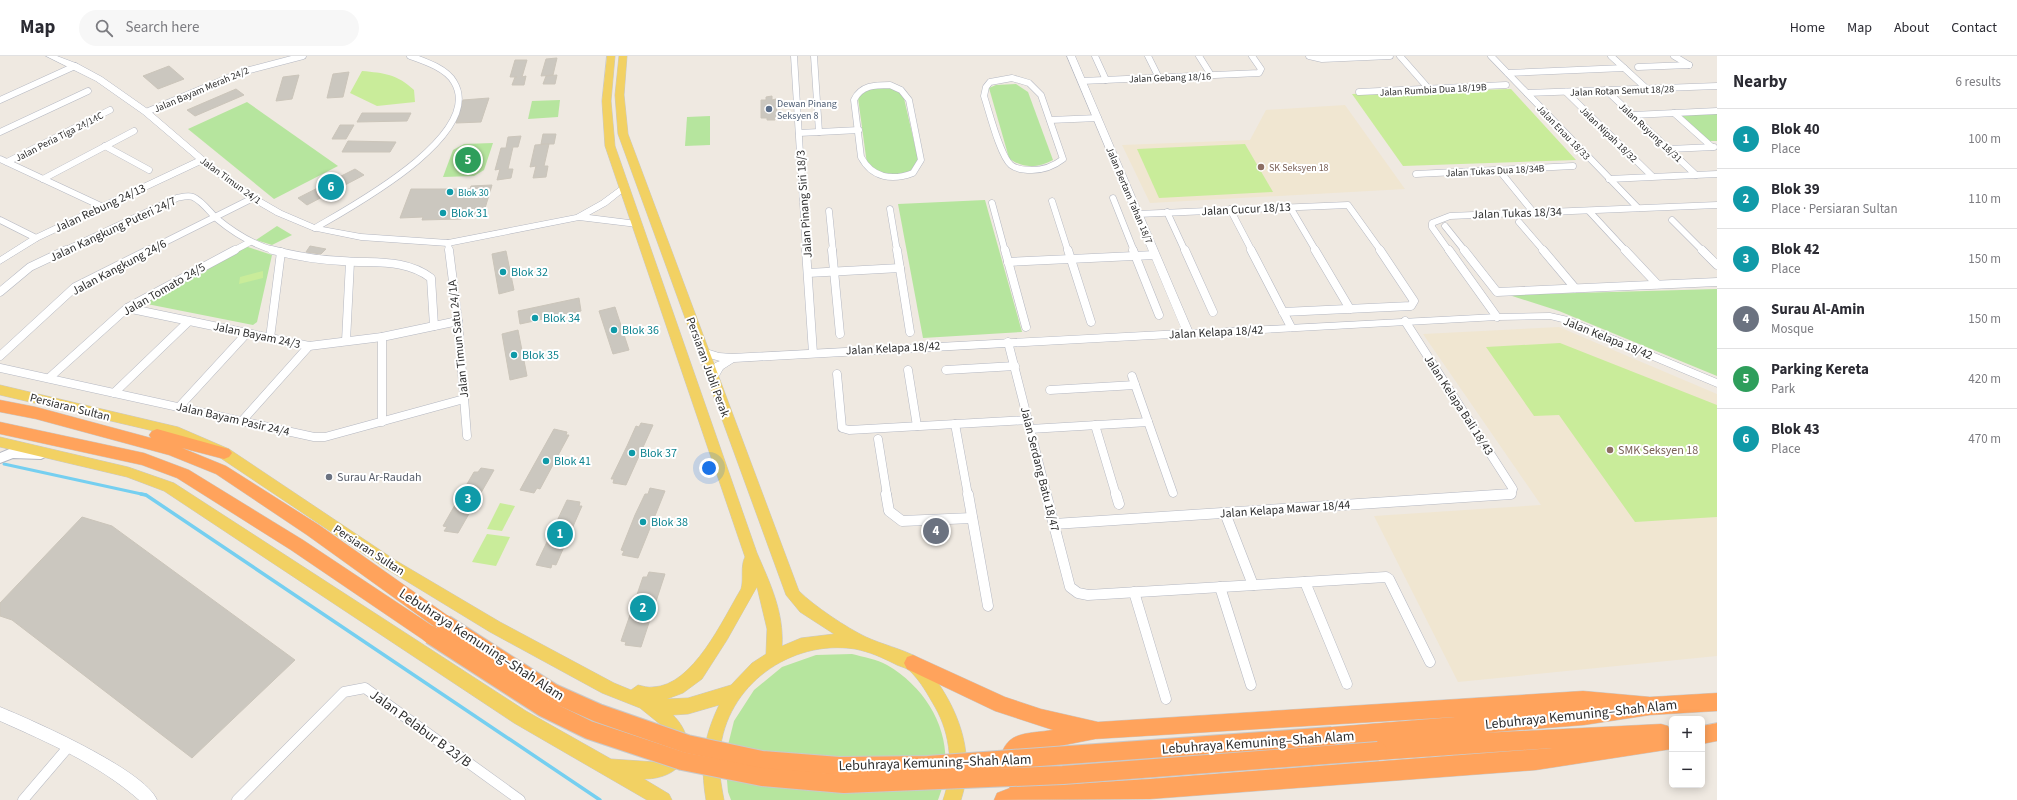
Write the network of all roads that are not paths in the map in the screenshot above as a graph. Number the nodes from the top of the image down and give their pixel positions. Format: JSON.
{"nodes":[{"id":1,"x":50,"y":56,"type":"edge"},
{"id":2,"x":303,"y":56,"type":"edge"},
{"id":3,"x":410,"y":56,"type":"edge"},
{"id":4,"x":611,"y":56,"type":"edge"},
{"id":5,"x":623,"y":56,"type":"edge"},
{"id":6,"x":794,"y":56,"type":"edge"},
{"id":7,"x":814,"y":56,"type":"edge"},
{"id":8,"x":1071,"y":56,"type":"edge"},
{"id":9,"x":1095,"y":56,"type":"edge"},
{"id":10,"x":1148,"y":56,"type":"edge"},
{"id":11,"x":1199,"y":56,"type":"edge"},
{"id":12,"x":1252,"y":56,"type":"edge"},
{"id":13,"x":1309,"y":56,"type":"edge"},
{"id":14,"x":1368,"y":56,"type":"edge"},
{"id":15,"x":1390,"y":56,"type":"edge"},
{"id":16,"x":1400,"y":56,"type":"edge"},
{"id":17,"x":1491,"y":56,"type":"edge"},
{"id":18,"x":1611,"y":56,"type":"edge"},
{"id":19,"x":1674,"y":56,"type":"edge"},
{"id":20,"x":75,"y":66,"type":"junction"},
{"id":21,"x":1638,"y":67,"type":"dead end"},
{"id":22,"x":1624,"y":68,"type":"junction"},
{"id":23,"x":1508,"y":73,"type":"junction"},
{"id":24,"x":1211,"y":75,"type":"junction"},
{"id":25,"x":1159,"y":78,"type":"junction"},
{"id":26,"x":1106,"y":80,"type":"junction"},
{"id":27,"x":1082,"y":81,"type":"junction"},
{"id":28,"x":1506,"y":86,"type":"dead end"},
{"id":29,"x":1717,"y":86,"type":"edge"},
{"id":30,"x":1647,"y":88,"type":"junction"},
{"id":31,"x":1429,"y":89,"type":"junction"},
{"id":32,"x":1606,"y":90,"type":"junction"},
{"id":33,"x":88,"y":91,"type":"dead end"},
{"id":34,"x":1359,"y":92,"type":"dead end"},
{"id":35,"x":1566,"y":92,"type":"junction"},
{"id":36,"x":1527,"y":93,"type":"junction"},
{"id":37,"x":0,"y":100,"type":"edge"},
{"id":38,"x":110,"y":110,"type":"dead end"},
{"id":39,"x":1717,"y":111,"type":"edge"},
{"id":40,"x":146,"y":112,"type":"junction"},
{"id":41,"x":1674,"y":113,"type":"junction"},
{"id":42,"x":1633,"y":115,"type":"junction"},
{"id":43,"x":1098,"y":118,"type":"junction"},
{"id":44,"x":1050,"y":120,"type":"junction"},
{"id":45,"x":859,"y":130,"type":"junction"},
{"id":46,"x":134,"y":131,"type":"dead end"},
{"id":47,"x":0,"y":132,"type":"edge"},
{"id":48,"x":819,"y":132,"type":"junction"},
{"id":49,"x":799,"y":133,"type":"junction"},
{"id":50,"x":105,"y":146,"type":"junction"},
{"id":51,"x":1715,"y":147,"type":"edge"},
{"id":52,"x":1669,"y":149,"type":"junction"},
{"id":53,"x":0,"y":159,"type":"edge"},
{"id":54,"x":202,"y":160,"type":"junction"},
{"id":55,"x":7,"y":162,"type":"junction"},
{"id":56,"x":1573,"y":166,"type":"dead end"},
{"id":57,"x":149,"y":170,"type":"dead end"},
{"id":58,"x":1499,"y":170,"type":"junction"},
{"id":59,"x":1416,"y":174,"type":"dead end"},
{"id":60,"x":1696,"y":174,"type":"junction"},
{"id":61,"x":1717,"y":174,"type":"edge"},
{"id":62,"x":1652,"y":176,"type":"junction"},
{"id":63,"x":43,"y":179,"type":"junction"},
{"id":64,"x":1609,"y":179,"type":"junction"},
{"id":65,"x":624,"y":188,"type":"junction"},
{"id":66,"x":253,"y":198,"type":"junction"},
{"id":67,"x":1114,"y":198,"type":"dead end"},
{"id":68,"x":1052,"y":201,"type":"dead end"},
{"id":69,"x":992,"y":203,"type":"dead end"},
{"id":70,"x":1717,"y":205,"type":"edge"},
{"id":71,"x":103,"y":207,"type":"junction"},
{"id":72,"x":1290,"y":207,"type":"junction"},
{"id":73,"x":1638,"y":208,"type":"junction"},
{"id":74,"x":890,"y":209,"type":"dead end"},
{"id":75,"x":1230,"y":210,"type":"junction"},
{"id":76,"x":1589,"y":210,"type":"junction"},
{"id":77,"x":829,"y":211,"type":"dead end"},
{"id":78,"x":1167,"y":212,"type":"junction"},
{"id":79,"x":1534,"y":212,"type":"junction"},
{"id":80,"x":1138,"y":214,"type":"junction"},
{"id":81,"x":215,"y":217,"type":"junction"},
{"id":82,"x":579,"y":217,"type":"junction"},
{"id":83,"x":0,"y":220,"type":"edge"},
{"id":84,"x":1672,"y":220,"type":"dead end"},
{"id":85,"x":1519,"y":222,"type":"dead end"},
{"id":86,"x":637,"y":224,"type":"junction"},
{"id":87,"x":1445,"y":226,"type":"dead end"},
{"id":88,"x":315,"y":228,"type":"junction"},
{"id":89,"x":36,"y":238,"type":"junction"},
{"id":90,"x":250,"y":242,"type":"junction"},
{"id":91,"x":448,"y":243,"type":"junction"},
{"id":92,"x":282,"y":252,"type":"junction"},
{"id":93,"x":1155,"y":255,"type":"junction"},
{"id":94,"x":1136,"y":257,"type":"junction"},
{"id":95,"x":1071,"y":260,"type":"junction"},
{"id":96,"x":0,"y":261,"type":"edge"},
{"id":97,"x":350,"y":262,"type":"junction"},
{"id":98,"x":1008,"y":262,"type":"junction"},
{"id":99,"x":1717,"y":265,"type":"edge"},
{"id":100,"x":900,"y":268,"type":"junction"},
{"id":101,"x":835,"y":272,"type":"junction"},
{"id":102,"x":808,"y":273,"type":"junction"},
{"id":103,"x":1717,"y":282,"type":"edge"},
{"id":104,"x":1657,"y":284,"type":"junction"},
{"id":105,"x":1575,"y":288,"type":"junction"},
{"id":106,"x":0,"y":292,"type":"edge"},
{"id":107,"x":127,"y":308,"type":"junction"},
{"id":108,"x":1350,"y":309,"type":"junction"},
{"id":109,"x":1213,"y":312,"type":"dead end"},
{"id":110,"x":1283,"y":312,"type":"junction"},
{"id":111,"x":1159,"y":315,"type":"dead end"},
{"id":112,"x":1496,"y":317,"type":"junction"},
{"id":113,"x":188,"y":321,"type":"junction"},
{"id":114,"x":458,"y":321,"type":"junction"},
{"id":115,"x":1405,"y":321,"type":"junction"},
{"id":116,"x":1091,"y":322,"type":"dead end"},
{"id":117,"x":434,"y":326,"type":"junction"},
{"id":118,"x":1026,"y":327,"type":"dead end"},
{"id":119,"x":1291,"y":327,"type":"junction"},
{"id":120,"x":910,"y":332,"type":"dead end"},
{"id":121,"x":1188,"y":333,"type":"junction"},
{"id":122,"x":247,"y":334,"type":"junction"},
{"id":123,"x":840,"y":334,"type":"dead end"},
{"id":124,"x":382,"y":337,"type":"junction"},
{"id":125,"x":270,"y":338,"type":"junction"},
{"id":126,"x":346,"y":341,"type":"junction"},
{"id":127,"x":1008,"y":342,"type":"junction"},
{"id":128,"x":309,"y":346,"type":"junction"},
{"id":129,"x":703,"y":352,"type":"junction"},
{"id":130,"x":813,"y":352,"type":"junction"},
{"id":131,"x":0,"y":356,"type":"edge"},
{"id":132,"x":732,"y":358,"type":"junction"},
{"id":133,"x":1014,"y":366,"type":"junction"},
{"id":134,"x":0,"y":368,"type":"edge"},
{"id":135,"x":908,"y":370,"type":"dead end"},
{"id":136,"x":946,"y":370,"type":"dead end"},
{"id":137,"x":837,"y":374,"type":"dead end"},
{"id":138,"x":1132,"y":376,"type":"dead end"},
{"id":139,"x":49,"y":378,"type":"junction"},
{"id":140,"x":712,"y":378,"type":"junction"},
{"id":141,"x":1717,"y":383,"type":"edge"},
{"id":142,"x":1135,"y":385,"type":"junction"},
{"id":143,"x":0,"y":390,"type":"edge"},
{"id":144,"x":1050,"y":390,"type":"dead end"},
{"id":145,"x":114,"y":393,"type":"junction"},
{"id":146,"x":464,"y":399,"type":"junction"},
{"id":147,"x":0,"y":406,"type":"edge"},
{"id":148,"x":178,"y":407,"type":"junction"},
{"id":149,"x":36,"y":413,"type":"junction"},
{"id":150,"x":242,"y":420,"type":"junction"},
{"id":151,"x":1028,"y":420,"type":"junction"},
{"id":152,"x":382,"y":422,"type":"junction"},
{"id":153,"x":1148,"y":422,"type":"junction"},
{"id":154,"x":955,"y":424,"type":"junction"},
{"id":155,"x":1095,"y":425,"type":"junction"},
{"id":156,"x":917,"y":426,"type":"junction"},
{"id":157,"x":0,"y":428,"type":"edge"},
{"id":158,"x":1030,"y":429,"type":"junction"},
{"id":159,"x":467,"y":436,"type":"dead end"},
{"id":160,"x":878,"y":439,"type":"dead end"},
{"id":161,"x":0,"y":442,"type":"edge"},
{"id":162,"x":224,"y":453,"type":"junction"},
{"id":163,"x":64,"y":456,"type":"junction"},
{"id":164,"x":0,"y":458,"type":"edge"},
{"id":165,"x":1513,"y":489,"type":"joint"},
{"id":166,"x":1173,"y":493,"type":"dead end"},
{"id":167,"x":1119,"y":504,"type":"dead end"},
{"id":168,"x":1225,"y":513,"type":"junction"},
{"id":169,"x":972,"y":518,"type":"junction"},
{"id":170,"x":1054,"y":524,"type":"junction"},
{"id":171,"x":750,"y":553,"type":"junction"},
{"id":172,"x":1304,"y":582,"type":"junction"},
{"id":173,"x":1253,"y":585,"type":"junction"},
{"id":174,"x":1220,"y":587,"type":"junction"},
{"id":175,"x":1134,"y":592,"type":"junction"},
{"id":176,"x":988,"y":606,"type":"dead end"},
{"id":177,"x":438,"y":630,"type":"junction"},
{"id":178,"x":862,"y":643,"type":"junction"},
{"id":179,"x":772,"y":658,"type":"junction"},
{"id":180,"x":1430,"y":662,"type":"dead end"},
{"id":181,"x":913,"y":663,"type":"junction"},
{"id":182,"x":1347,"y":684,"type":"dead end"},
{"id":183,"x":1251,"y":685,"type":"dead end"},
{"id":184,"x":608,"y":688,"type":"junction"},
{"id":185,"x":735,"y":691,"type":"junction"},
{"id":186,"x":1166,"y":698,"type":"dead end"},
{"id":187,"x":643,"y":702,"type":"junction"},
{"id":188,"x":1717,"y":702,"type":"edge"},
{"id":189,"x":1650,"y":706,"type":"junction"},
{"id":190,"x":0,"y":714,"type":"edge"},
{"id":191,"x":1098,"y":731,"type":"junction"},
{"id":192,"x":1705,"y":731,"type":"edge"},
{"id":193,"x":1717,"y":731,"type":"edge"},
{"id":194,"x":1669,"y":733,"type":"edge"},
{"id":195,"x":1705,"y":734,"type":"edge"},
{"id":196,"x":1669,"y":740,"type":"edge"},
{"id":197,"x":70,"y":745,"type":"junction"},
{"id":198,"x":608,"y":767,"type":"junction"},
{"id":199,"x":1073,"y":797,"type":"edge"},
{"id":200,"x":23,"y":800,"type":"edge"},
{"id":201,"x":150,"y":800,"type":"edge"},
{"id":202,"x":237,"y":800,"type":"edge"},
{"id":203,"x":520,"y":800,"type":"edge"},
{"id":204,"x":663,"y":800,"type":"edge"},
{"id":205,"x":715,"y":800,"type":"edge"},
{"id":206,"x":952,"y":800,"type":"edge"},
{"id":207,"x":1004,"y":800,"type":"edge"}],
"edges":[{"from":1,"to":20,"type":"street","name":"Jalan Timun 24/1"},
{"from":2,"to":40,"type":"street","name":"Jalan Bayam Merah 24/2"},
{"from":3,"to":88,"type":"street"},
{"from":4,"to":65,"type":"main road","name":"Persiaran Jubli Perak"},
{"from":5,"to":129,"type":"main road","name":"Persiaran Jubli Perak"},
{"from":6,"to":49,"type":"street","name":"Jalan Pinang Siri 18/3"},
{"from":7,"to":48,"type":"street"},
{"from":8,"to":27,"type":"street","name":"Jalan Bertam Tahan 18/7"},
{"from":9,"to":26,"type":"street"},
{"from":10,"to":25,"type":"street"},
{"from":11,"to":24,"type":"street"},
{"from":12,"to":24,"type":"street","name":"Jalan Gebang 18/16"},
{"from":13,"to":14,"type":"street"},
{"from":14,"to":15,"type":"street"},
{"from":16,"to":31,"type":"street"},
{"from":17,"to":23,"type":"street","name":"Jalan Enau 18/33"},
{"from":18,"to":22,"type":"street"},
{"from":19,"to":21,"type":"street"},
{"from":20,"to":37,"type":"street"},
{"from":20,"to":40,"type":"street","name":"Jalan Timun 24/1"},
{"from":22,"to":23,"type":"street"},
{"from":22,"to":30,"type":"street"},
{"from":23,"to":36,"type":"street","name":"Jalan Enau 18/33"},
{"from":24,"to":25,"type":"street","name":"Jalan Gebang 18/16"},
{"from":25,"to":26,"type":"street","name":"Jalan Gebang 18/16"},
{"from":26,"to":27,"type":"street","name":"Jalan Gebang 18/16"},
{"from":27,"to":43,"type":"street","name":"Jalan Bertam Tahan 18/7"},
{"from":28,"to":31,"type":"street","name":"Jalan Rumbia Dua 18/19B"},
{"from":29,"to":30,"type":"street","name":"Jalan Rotan Semut 18/28"},
{"from":30,"to":32,"type":"street","name":"Jalan Rotan Semut 18/28"},
{"from":31,"to":34,"type":"street","name":"Jalan Rumbia Dua 18/19B"},
{"from":32,"to":35,"type":"street","name":"Jalan Rotan Semut 18/28"},
{"from":32,"to":42,"type":"street","name":"Jalan Ruyung 18/31"},
{"from":33,"to":47,"type":"street"},
{"from":35,"to":36,"type":"street","name":"Jalan Rotan Semut 18/28"},
{"from":35,"to":62,"type":"street","name":"Jalan Nipah 18/32"},
{"from":36,"to":64,"type":"street","name":"Jalan Enau 18/33"},
{"from":38,"to":55,"type":"street","name":"Jalan Peria Tiga 24/14C"},
{"from":39,"to":41,"type":"street"},
{"from":40,"to":54,"type":"street","name":"Jalan Timun 24/1"},
{"from":41,"to":42,"type":"street"},
{"from":41,"to":51,"type":"street"},
{"from":42,"to":52,"type":"street","name":"Jalan Ruyung 18/31"},
{"from":43,"to":44,"type":"street"},
{"from":43,"to":80,"type":"street","name":"Jalan Bertam Tahan 18/7"},
{"from":44,"to":44,"type":"street"},
{"from":45,"to":45,"type":"street"},
{"from":45,"to":48,"type":"street"},
{"from":46,"to":50,"type":"street"},
{"from":48,"to":49,"type":"street"},
{"from":49,"to":102,"type":"street","name":"Jalan Pinang Siri 18/3"},
{"from":50,"to":57,"type":"street"},
{"from":50,"to":63,"type":"street"},
{"from":51,"to":52,"type":"street"},
{"from":52,"to":60,"type":"street","name":"Jalan Ruyung 18/31"},
{"from":53,"to":55,"type":"street"},
{"from":54,"to":66,"type":"street","name":"Jalan Timun 24/1"},
{"from":54,"to":71,"type":"street","name":"Jalan Rebung 24/13"},
{"from":55,"to":63,"type":"street"},
{"from":56,"to":58,"type":"street","name":"Jalan Tukas Dua 18/34B"},
{"from":58,"to":59,"type":"street","name":"Jalan Tukas Dua 18/34B"},
{"from":58,"to":79,"type":"street"},
{"from":60,"to":61,"type":"street"},
{"from":60,"to":62,"type":"street"},
{"from":62,"to":64,"type":"street"},
{"from":63,"to":71,"type":"street"},
{"from":64,"to":73,"type":"street","name":"Jalan Enau 18/33"},
{"from":65,"to":82,"type":"street"},
{"from":65,"to":86,"type":"main road","name":"Persiaran Jubli Perak"},
{"from":66,"to":81,"type":"street","name":"Jalan Kangkung 24/6"},
{"from":66,"to":88,"type":"street","name":"Jalan Timun 24/1"},
{"from":67,"to":94,"type":"street"},
{"from":68,"to":95,"type":"street"},
{"from":69,"to":98,"type":"street"},
{"from":70,"to":73,"type":"street","name":"Jalan Tukas 18/34"},
{"from":71,"to":89,"type":"street","name":"Jalan Rebung 24/13"},
{"from":72,"to":75,"type":"street","name":"Jalan Cucur 18/13"},
{"from":72,"to":108,"type":"street"},
{"from":72,"to":108,"type":"street","name":"Jalan Cucur 18/13"},
{"from":73,"to":76,"type":"street","name":"Jalan Tukas 18/34"},
{"from":74,"to":100,"type":"street"},
{"from":75,"to":78,"type":"street","name":"Jalan Cucur 18/13"},
{"from":75,"to":110,"type":"street"},
{"from":76,"to":79,"type":"street","name":"Jalan Tukas 18/34"},
{"from":76,"to":104,"type":"street"},
{"from":77,"to":101,"type":"street"},
{"from":78,"to":80,"type":"street","name":"Jalan Cucur 18/13"},
{"from":78,"to":109,"type":"street"},
{"from":79,"to":112,"type":"street","name":"Jalan Tukas 18/34"},
{"from":80,"to":93,"type":"street","name":"Jalan Bertam Tahan 18/7"},
{"from":81,"to":90,"type":"street","name":"Jalan Kangkung Puteri 24/7"},
{"from":81,"to":106,"type":"street","name":"Jalan Kangkung Puteri 24/7"},
{"from":81,"to":131,"type":"street","name":"Jalan Kangkung 24/6"},
{"from":82,"to":86,"type":"street"},
{"from":82,"to":91,"type":"street","name":"Jalan Timun 24/1"},
{"from":83,"to":89,"type":"street"},
{"from":84,"to":99,"type":"street"},
{"from":85,"to":105,"type":"street"},
{"from":86,"to":171,"type":"main road","name":"Persiaran Jubli Perak"},
{"from":87,"to":105,"type":"street"},
{"from":88,"to":91,"type":"street","name":"Jalan Timun 24/1"},
{"from":89,"to":96,"type":"street","name":"Jalan Rebung 24/13"},
{"from":90,"to":92,"type":"street","name":"Jalan Kangkung Puteri 24/7"},
{"from":90,"to":107,"type":"street","name":"Jalan Tomato 24/5"},
{"from":91,"to":114,"type":"street","name":"Jalan Timun Satu 24/1A"},
{"from":92,"to":97,"type":"street","name":"Jalan Kangkung Puteri 24/7"},
{"from":92,"to":125,"type":"street"},
{"from":93,"to":94,"type":"street"},
{"from":93,"to":121,"type":"street","name":"Jalan Bertam Tahan 18/7"},
{"from":94,"to":95,"type":"street"},
{"from":94,"to":111,"type":"street"},
{"from":95,"to":98,"type":"street"},
{"from":95,"to":116,"type":"street"},
{"from":97,"to":117,"type":"street","name":"Jalan Kangkung Puteri 24/7"},
{"from":97,"to":126,"type":"street"},
{"from":98,"to":118,"type":"street"},
{"from":100,"to":101,"type":"street"},
{"from":100,"to":120,"type":"street"},
{"from":101,"to":102,"type":"street"},
{"from":101,"to":123,"type":"street"},
{"from":102,"to":130,"type":"street","name":"Jalan Pinang Siri 18/3"},
{"from":103,"to":104,"type":"street"},
{"from":104,"to":105,"type":"street"},
{"from":107,"to":113,"type":"street","name":"Jalan Bayam 24/3"},
{"from":107,"to":139,"type":"street","name":"Jalan Tomato 24/5"},
{"from":108,"to":110,"type":"street"},
{"from":110,"to":119,"type":"street"},
{"from":112,"to":115,"type":"street","name":"Jalan Kelapa 18/42"},
{"from":112,"to":141,"type":"street","name":"Jalan Kelapa 18/42"},
{"from":113,"to":122,"type":"street","name":"Jalan Bayam 24/3"},
{"from":113,"to":145,"type":"street"},
{"from":114,"to":117,"type":"street","name":"Jalan Bayam 24/3"},
{"from":114,"to":146,"type":"street","name":"Jalan Timun Satu 24/1A"},
{"from":115,"to":119,"type":"street","name":"Jalan Kelapa 18/42"},
{"from":115,"to":165,"type":"street","name":"Jalan Kelapa Bali 18/43"},
{"from":117,"to":124,"type":"street","name":"Jalan Bayam 24/3"},
{"from":119,"to":121,"type":"street","name":"Jalan Kelapa 18/42"},
{"from":121,"to":127,"type":"street","name":"Jalan Kelapa 18/42"},
{"from":122,"to":125,"type":"street","name":"Jalan Bayam 24/3"},
{"from":122,"to":148,"type":"street"},
{"from":124,"to":126,"type":"street","name":"Jalan Bayam 24/3"},
{"from":124,"to":152,"type":"street"},
{"from":125,"to":128,"type":"street","name":"Jalan Bayam 24/3"},
{"from":126,"to":128,"type":"street","name":"Jalan Bayam 24/3"},
{"from":127,"to":130,"type":"street","name":"Jalan Kelapa 18/42"},
{"from":127,"to":133,"type":"street","name":"Jalan Serdang Batu 18/47"},
{"from":128,"to":150,"type":"street"},
{"from":129,"to":132,"type":"street","name":"Jalan Kelapa 18/42"},
{"from":129,"to":140,"type":"main road","name":"Persiaran Jubli Perak"},
{"from":130,"to":132,"type":"street","name":"Jalan Kelapa 18/42"},
{"from":132,"to":140,"type":"street"},
{"from":133,"to":136,"type":"street"},
{"from":133,"to":151,"type":"street","name":"Jalan Serdang Batu 18/47"},
{"from":134,"to":139,"type":"street","name":"Jalan Bayam Pasir 24/4"},
{"from":135,"to":156,"type":"street"},
{"from":137,"to":156,"type":"street"},
{"from":138,"to":142,"type":"street"},
{"from":139,"to":145,"type":"street","name":"Jalan Bayam Pasir 24/4"},
{"from":140,"to":178,"type":"main road","name":"Persiaran Jubli Perak"},
{"from":142,"to":144,"type":"street"},
{"from":142,"to":153,"type":"street"},
{"from":143,"to":162,"type":"main road","name":"Persiaran Sultan"},
{"from":145,"to":148,"type":"street","name":"Jalan Bayam Pasir 24/4"},
{"from":146,"to":152,"type":"street","name":"Jalan Bayam Pasir 24/4"},
{"from":146,"to":159,"type":"street","name":"Jalan Timun Satu 24/1A"},
{"from":147,"to":149,"type":"highway","name":"Lebuhraya Kemuning–Shah Alam"},
{"from":148,"to":150,"type":"street","name":"Jalan Bayam Pasir 24/4"},
{"from":149,"to":162,"type":"highway"},
{"from":149,"to":177,"type":"highway","name":"Lebuhraya Kemuning–Shah Alam"},
{"from":150,"to":152,"type":"street","name":"Jalan Bayam Pasir 24/4"},
{"from":151,"to":154,"type":"street"},
{"from":151,"to":158,"type":"street","name":"Jalan Serdang Batu 18/47"},
{"from":153,"to":155,"type":"street"},
{"from":153,"to":166,"type":"street"},
{"from":154,"to":156,"type":"street"},
{"from":154,"to":169,"type":"street"},
{"from":155,"to":158,"type":"street"},
{"from":155,"to":167,"type":"street"},
{"from":157,"to":177,"type":"highway","name":"Lebuhraya Kemuning–Shah Alam"},
{"from":158,"to":170,"type":"street","name":"Jalan Serdang Batu 18/47"},
{"from":160,"to":169,"type":"street"},
{"from":161,"to":163,"type":"main road"},
{"from":162,"to":184,"type":"main road","name":"Persiaran Sultan"},
{"from":163,"to":164,"type":"main road"},
{"from":163,"to":198,"type":"main road"},
{"from":165,"to":168,"type":"street","name":"Jalan Kelapa Mawar 18/44"},
{"from":168,"to":170,"type":"street","name":"Jalan Kelapa Mawar 18/44"},
{"from":168,"to":173,"type":"street"},
{"from":169,"to":176,"type":"street"},
{"from":170,"to":175,"type":"street","name":"Jalan Serdang Batu 18/47"},
{"from":171,"to":179,"type":"main road","name":"Persiaran Jubli Perak"},
{"from":171,"to":184,"type":"main road"},
{"from":172,"to":173,"type":"street"},
{"from":172,"to":180,"type":"street"},
{"from":172,"to":182,"type":"street"},
{"from":173,"to":174,"type":"street"},
{"from":174,"to":175,"type":"street"},
{"from":174,"to":183,"type":"street"},
{"from":175,"to":186,"type":"street"},
{"from":177,"to":189,"type":"highway","name":"Lebuhraya Kemuning–Shah Alam","bridge":true},
{"from":177,"to":194,"type":"highway","name":"Lebuhraya Kemuning–Shah Alam","bridge":true},
{"from":178,"to":179,"type":"main road"},
{"from":178,"to":181,"type":"main road"},
{"from":179,"to":185,"type":"main road"},
{"from":181,"to":191,"type":"highway"},
{"from":181,"to":206,"type":"main road"},
{"from":184,"to":187,"type":"main road","name":"Persiaran Sultan"},
{"from":185,"to":187,"type":"main road","name":"Persiaran Sultan"},
{"from":185,"to":205,"type":"main road"},
{"from":187,"to":198,"type":"main road"},
{"from":188,"to":189,"type":"highway","name":"Lebuhraya Kemuning–Shah Alam"},
{"from":189,"to":191,"type":"highway"},
{"from":190,"to":197,"type":"street"},
{"from":191,"to":199,"type":"highway"},
{"from":192,"to":193,"type":"highway"},
{"from":193,"to":195,"type":"highway"},
{"from":196,"to":199,"type":"highway"},
{"from":197,"to":200,"type":"street"},
{"from":197,"to":201,"type":"street"},
{"from":198,"to":204,"type":"main road"},
{"from":199,"to":207,"type":"highway"},
{"from":202,"to":203,"type":"street","name":"Jalan Pelabur B 23/B"}]}
